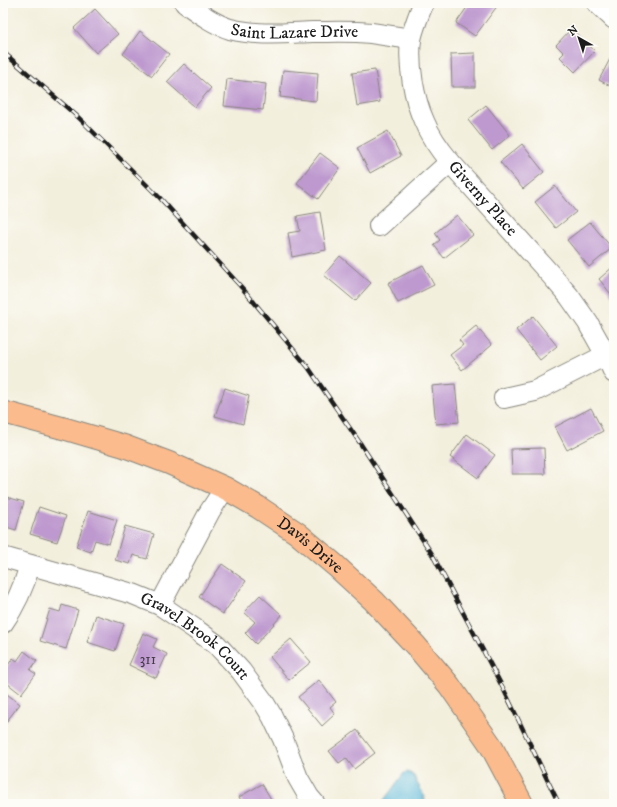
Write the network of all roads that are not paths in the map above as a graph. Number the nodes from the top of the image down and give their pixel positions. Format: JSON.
{"nodes":[{"id":1,"x":185,"y":3,"type":"edge"},
{"id":2,"x":424,"y":3,"type":"edge"},
{"id":3,"x":597,"y":3,"type":"edge"},
{"id":4,"x":614,"y":19,"type":"edge"},
{"id":5,"x":411,"y":39,"type":"junction"},
{"id":6,"x":450,"y":162,"type":"junction"},
{"id":7,"x":379,"y":226,"type":"dead end"},
{"id":8,"x":610,"y":364,"type":"edge"},
{"id":9,"x":504,"y":398,"type":"dead end"},
{"id":10,"x":3,"y":412,"type":"edge"},
{"id":11,"x":225,"y":488,"type":"junction"},
{"id":12,"x":3,"y":557,"type":"edge"},
{"id":13,"x":30,"y":565,"type":"junction"},
{"id":14,"x":160,"y":605,"type":"junction"},
{"id":15,"x":3,"y":623,"type":"edge"},
{"id":16,"x":315,"y":804,"type":"edge"},
{"id":17,"x":522,"y":804,"type":"edge"}],
"edges":[{"from":1,"to":5,"type":"street","name":"Saint Lazare Drive"},
{"from":2,"to":5,"type":"street","name":"Giverny Place"},
{"from":3,"to":4,"type":"street"},
{"from":5,"to":6,"type":"street","name":"Giverny Place"},
{"from":6,"to":7,"type":"street"},
{"from":6,"to":8,"type":"street","name":"Giverny Place"},
{"from":8,"to":9,"type":"street"},
{"from":10,"to":11,"type":"main road","name":"Davis Drive"},
{"from":11,"to":14,"type":"street"},
{"from":11,"to":17,"type":"main road","name":"Davis Drive"},
{"from":12,"to":13,"type":"street","name":"Gravel Brook Court"},
{"from":13,"to":14,"type":"street","name":"Gravel Brook Court"},
{"from":13,"to":15,"type":"street"},
{"from":14,"to":16,"type":"street","name":"Gravel Brook Court"}]}
